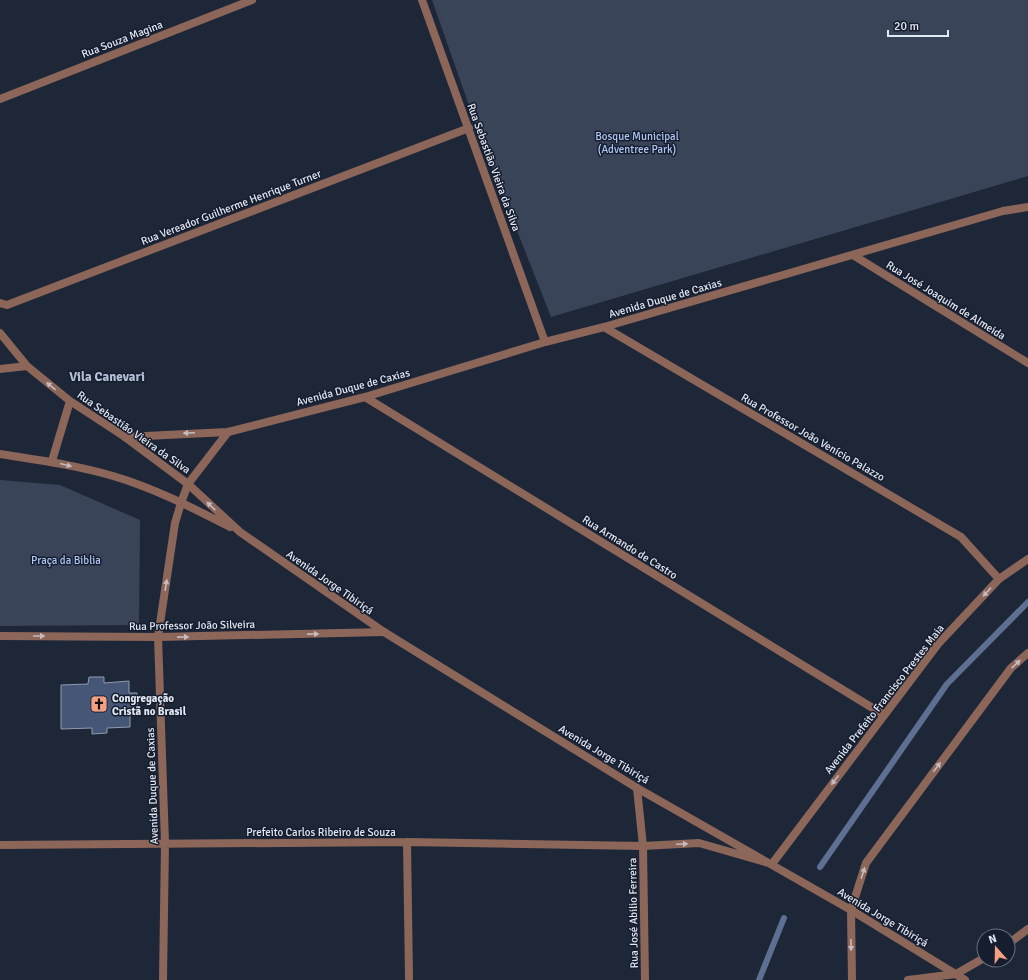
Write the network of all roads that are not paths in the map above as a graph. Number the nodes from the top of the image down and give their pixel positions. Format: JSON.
{"nodes":[{"id":1,"x":252,"y":0,"type":"edge"},
{"id":2,"x":422,"y":0,"type":"edge"},
{"id":3,"x":0,"y":99,"type":"edge"},
{"id":4,"x":469,"y":128,"type":"junction"},
{"id":5,"x":1028,"y":207,"type":"edge"},
{"id":6,"x":852,"y":255,"type":"junction"},
{"id":7,"x":0,"y":303,"type":"edge"},
{"id":8,"x":604,"y":327,"type":"junction"},
{"id":9,"x":0,"y":333,"type":"edge"},
{"id":10,"x":545,"y":342,"type":"junction"},
{"id":11,"x":1028,"y":363,"type":"edge"},
{"id":12,"x":26,"y":366,"type":"junction"},
{"id":13,"x":0,"y":369,"type":"edge"},
{"id":14,"x":365,"y":397,"type":"junction"},
{"id":15,"x":70,"y":401,"type":"junction"},
{"id":16,"x":228,"y":432,"type":"junction"},
{"id":17,"x":125,"y":437,"type":"junction"},
{"id":18,"x":0,"y":454,"type":"edge"},
{"id":19,"x":52,"y":461,"type":"junction"},
{"id":20,"x":188,"y":484,"type":"junction"},
{"id":21,"x":181,"y":503,"type":"junction"},
{"id":22,"x":240,"y":532,"type":"junction"},
{"id":23,"x":1028,"y":559,"type":"edge"},
{"id":24,"x":999,"y":579,"type":"junction"},
{"id":25,"x":384,"y":632,"type":"junction"},
{"id":26,"x":0,"y":636,"type":"edge"},
{"id":27,"x":158,"y":637,"type":"junction"},
{"id":28,"x":1028,"y":653,"type":"edge"},
{"id":29,"x":884,"y":715,"type":"junction"},
{"id":30,"x":637,"y":788,"type":"junction"},
{"id":31,"x":407,"y":842,"type":"junction"},
{"id":32,"x":165,"y":843,"type":"junction"},
{"id":33,"x":0,"y":845,"type":"edge"},
{"id":34,"x":643,"y":846,"type":"junction"},
{"id":35,"x":772,"y":864,"type":"junction"},
{"id":36,"x":851,"y":910,"type":"junction"},
{"id":37,"x":1028,"y":929,"type":"edge"},
{"id":38,"x":1016,"y":938,"type":"edge"},
{"id":39,"x":976,"y":963,"type":"edge"},
{"id":40,"x":956,"y":974,"type":"junction"},
{"id":41,"x":409,"y":978,"type":"dead end"},
{"id":42,"x":163,"y":980,"type":"edge"},
{"id":43,"x":645,"y":980,"type":"edge"},
{"id":44,"x":852,"y":980,"type":"edge"},
{"id":45,"x":908,"y":980,"type":"edge"},
{"id":46,"x":965,"y":980,"type":"edge"}],
"edges":[{"from":1,"to":3,"type":"street","name":"Rua Souza Magina"},
{"from":2,"to":4,"type":"street","name":"Rua Sebastião Vieira da Silva"},
{"from":4,"to":7,"type":"street","name":"Rua Vereador Guilherme Henrique Turner"},
{"from":4,"to":10,"type":"street","name":"Rua Sebastião Vieira da Silva"},
{"from":5,"to":6,"type":"street","name":"Avenida Duque de Caxias"},
{"from":6,"to":8,"type":"street","name":"Avenida Duque de Caxias"},
{"from":6,"to":11,"type":"street","name":"Rua José Joaquim de Almeida"},
{"from":8,"to":10,"type":"street","name":"Avenida Duque de Caxias"},
{"from":8,"to":24,"type":"street","name":"Rua Professor João Venício Palazzo"},
{"from":9,"to":12,"type":"street","name":"Rua Sebastião Vieira da Silva"},
{"from":10,"to":14,"type":"street","name":"Avenida Duque de Caxias"},
{"from":12,"to":13,"type":"street"},
{"from":15,"to":12,"type":"street","name":"Rua Sebastião Vieira da Silva","one_way":true},
{"from":14,"to":16,"type":"street","name":"Avenida Duque de Caxias"},
{"from":14,"to":29,"type":"street","name":"Rua Armando de Castro"},
{"from":15,"to":17,"type":"street","name":"Rua Sebastião Vieira da Silva"},
{"from":15,"to":19,"type":"street"},
{"from":16,"to":17,"type":"street","one_way":true},
{"from":16,"to":20,"type":"street","name":"Avenida Duque de Caxias"},
{"from":17,"to":20,"type":"street","name":"Rua Sebastião Vieira da Silva"},
{"from":18,"to":19,"type":"street"},
{"from":19,"to":21,"type":"street","one_way":true},
{"from":20,"to":21,"type":"street","name":"Avenida Duque de Caxias"},
{"from":22,"to":20,"type":"street","name":"Rua Sebastião Vieira da Silva","one_way":true},
{"from":21,"to":22,"type":"street"},
{"from":27,"to":21,"type":"street","name":"Avenida Duque de Caxias","one_way":true},
{"from":22,"to":25,"type":"street","name":"Avenida Jorge Tibiriçá"},
{"from":23,"to":24,"type":"street","name":"Avenida Prefeito Francisco Prestes Maia"},
{"from":24,"to":29,"type":"street","name":"Avenida Prefeito Francisco Prestes Maia","one_way":true},
{"from":27,"to":25,"type":"street","name":"Rua Professor João Silveira","one_way":true},
{"from":25,"to":30,"type":"street","name":"Avenida Jorge Tibiriçá"},
{"from":26,"to":27,"type":"street","name":"Rua Professor João Silveira","one_way":true},
{"from":27,"to":32,"type":"street","name":"Avenida Duque de Caxias"},
{"from":36,"to":28,"type":"street","one_way":true},
{"from":29,"to":35,"type":"street","name":"Avenida Prefeito Francisco Prestes Maia","one_way":true},
{"from":30,"to":34,"type":"street","name":"Rua José Abilio Ferreira"},
{"from":30,"to":35,"type":"street","name":"Avenida Jorge Tibiriçá"},
{"from":31,"to":32,"type":"street","name":"Prefeito Carlos Ribeiro de Souza"},
{"from":31,"to":34,"type":"street","name":"Prefeito Carlos Ribeiro de Souza"},
{"from":31,"to":41,"type":"street"},
{"from":32,"to":33,"type":"street","name":"Prefeito Carlos Ribeiro de Souza"},
{"from":32,"to":42,"type":"street","name":"Avenida Duque de Caxias"},
{"from":34,"to":35,"type":"street","name":"Prefeito Carlos Ribeiro de Souza","one_way":true},
{"from":34,"to":43,"type":"street","name":"Rua José Abilio Ferreira"},
{"from":35,"to":36,"type":"street","name":"Avenida Jorge Tibiriçá"},
{"from":36,"to":40,"type":"street","name":"Avenida Jorge Tibiriçá"},
{"from":36,"to":44,"type":"street","one_way":true},
{"from":37,"to":38,"type":"street"},
{"from":39,"to":40,"type":"street"},
{"from":40,"to":45,"type":"street"},
{"from":40,"to":46,"type":"street","name":"Avenida Jorge Tibiriçá"}]}
